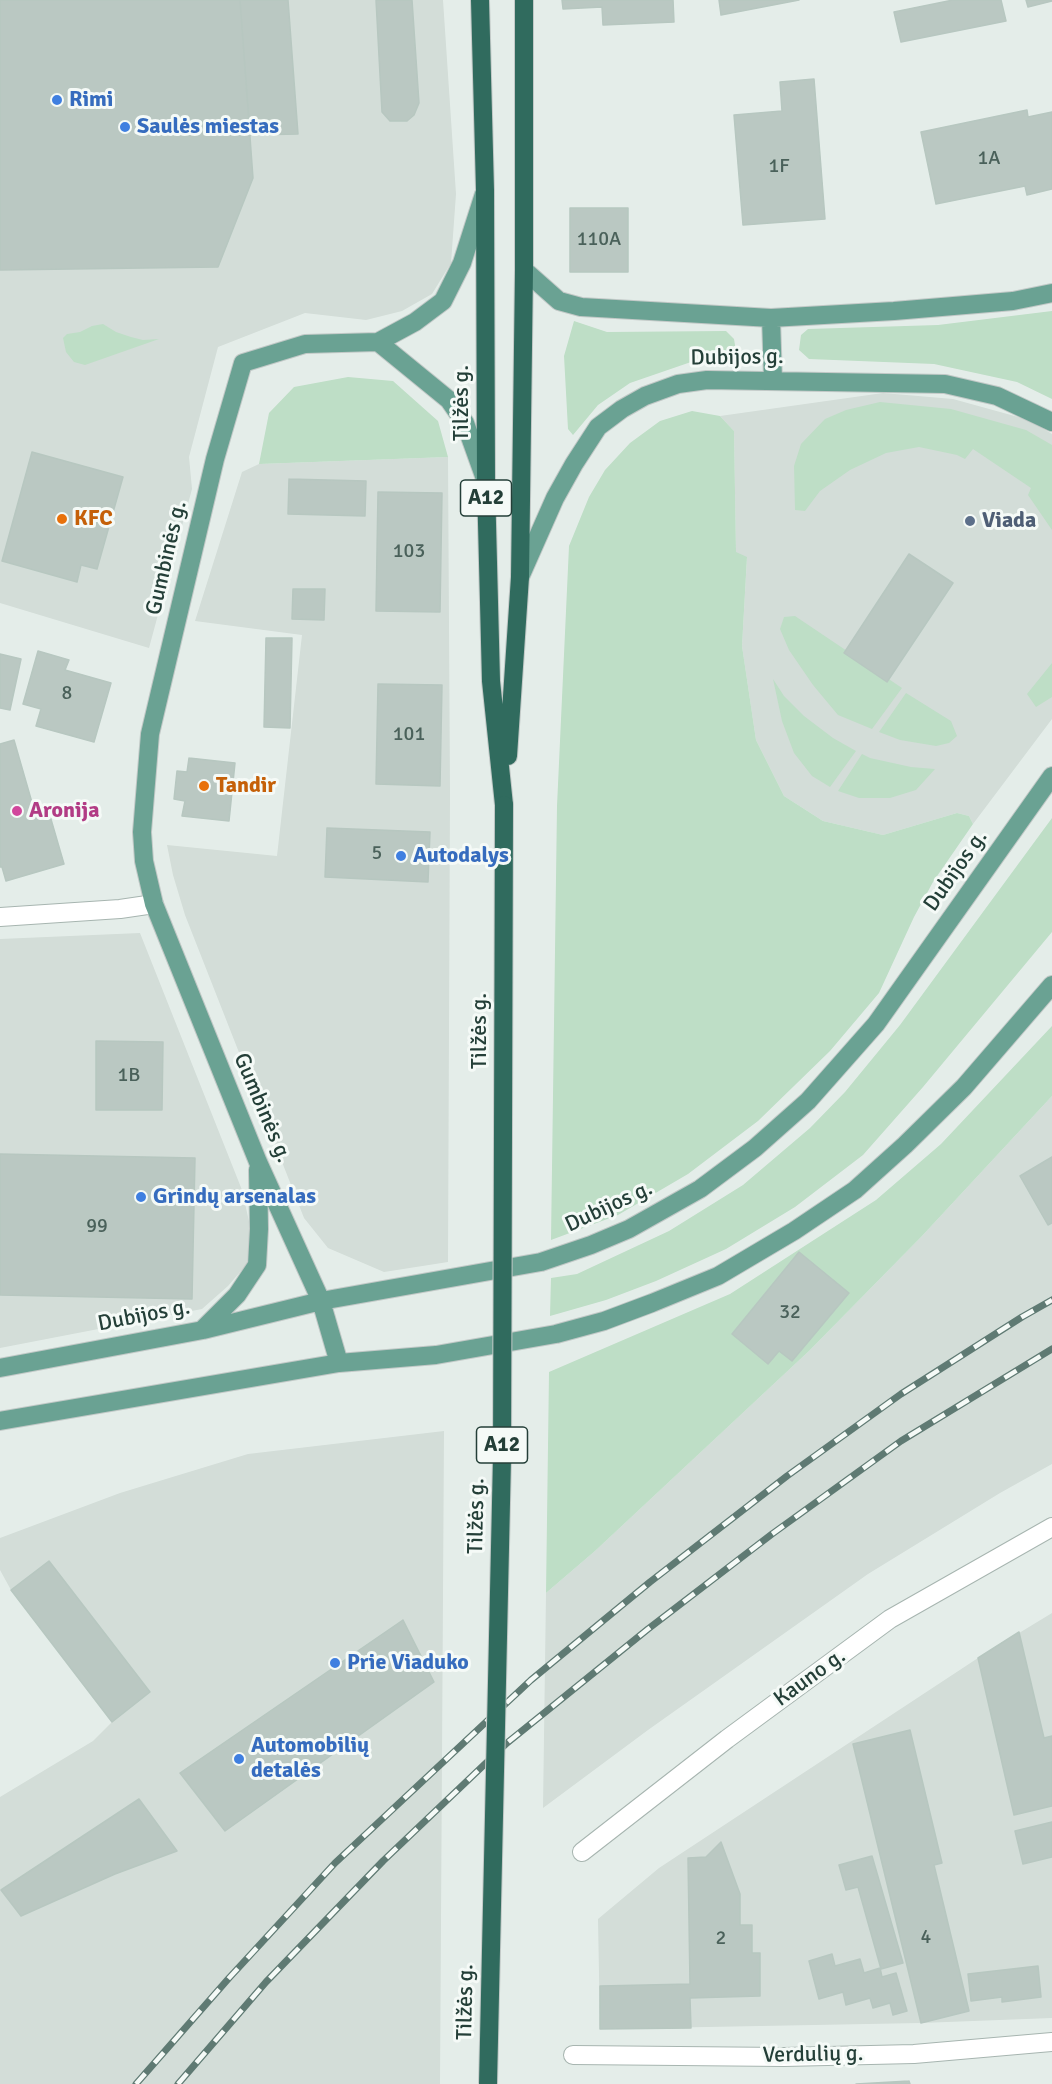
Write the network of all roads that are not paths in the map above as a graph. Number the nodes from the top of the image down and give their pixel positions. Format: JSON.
{"nodes":[{"id":1,"x":480,"y":0,"type":"edge"},
{"id":2,"x":524,"y":0,"type":"edge"},
{"id":3,"x":485,"y":190,"type":"junction"},
{"id":4,"x":524,"y":270,"type":"junction"},
{"id":5,"x":1052,"y":293,"type":"edge"},
{"id":6,"x":771,"y":318,"type":"junction"},
{"id":7,"x":378,"y":342,"type":"junction"},
{"id":8,"x":773,"y":380,"type":"junction"},
{"id":9,"x":1052,"y":422,"type":"edge"},
{"id":10,"x":486,"y":484,"type":"junction"},
{"id":11,"x":520,"y":577,"type":"junction"},
{"id":12,"x":1052,"y":776,"type":"edge"},
{"id":13,"x":504,"y":806,"type":"junction"},
{"id":14,"x":154,"y":904,"type":"junction"},
{"id":15,"x":0,"y":917,"type":"edge"},
{"id":16,"x":1052,"y":985,"type":"edge"},
{"id":17,"x":258,"y":1162,"type":"junction"},
{"id":18,"x":321,"y":1300,"type":"junction"},
{"id":19,"x":202,"y":1330,"type":"junction"},
{"id":20,"x":339,"y":1363,"type":"junction"},
{"id":21,"x":0,"y":1368,"type":"edge"},
{"id":22,"x":0,"y":1420,"type":"edge"},
{"id":23,"x":1052,"y":1527,"type":"edge"},
{"id":24,"x":582,"y":1852,"type":"dead end"},
{"id":25,"x":1052,"y":2042,"type":"edge"},
{"id":26,"x":573,"y":2055,"type":"dead end"},
{"id":27,"x":488,"y":2084,"type":"edge"}],
"edges":[{"from":1,"to":3,"type":"highway","name":"Tilžės g.","number":"A12"},
{"from":2,"to":4,"type":"highway","name":"Tilžės g.","number":"A12"},
{"from":3,"to":7,"type":"main road"},
{"from":3,"to":10,"type":"highway","name":"Tilžės g.","number":"A12"},
{"from":4,"to":6,"type":"main road","name":"Dubijos g."},
{"from":4,"to":11,"type":"highway","name":"Tilžės g.","number":"A12"},
{"from":5,"to":6,"type":"main road","name":"Dubijos g."},
{"from":6,"to":8,"type":"main road"},
{"from":7,"to":10,"type":"main road"},
{"from":7,"to":14,"type":"main road","name":"Gumbinės g."},
{"from":8,"to":9,"type":"main road","name":"Dubijos g."},
{"from":8,"to":11,"type":"main road","name":"Dubijos g."},
{"from":10,"to":13,"type":"highway","name":"Tilžės g.","number":"A12"},
{"from":11,"to":13,"type":"highway","name":"Tilžės g.","number":"A12"},
{"from":12,"to":18,"type":"main road","name":"Dubijos g."},
{"from":13,"to":27,"type":"highway","name":"Tilžės g.","number":"A12","bridge":true},
{"from":14,"to":15,"type":"street"},
{"from":14,"to":17,"type":"main road","name":"Gumbinės g."},
{"from":16,"to":20,"type":"main road"},
{"from":17,"to":18,"type":"main road","name":"Gumbinės g."},
{"from":17,"to":19,"type":"main road"},
{"from":18,"to":19,"type":"main road","name":"Dubijos g."},
{"from":18,"to":20,"type":"main road","name":"Gumbinės g."},
{"from":19,"to":21,"type":"main road","name":"Dubijos g."},
{"from":20,"to":22,"type":"main road"},
{"from":23,"to":24,"type":"street","name":"Kauno g."},
{"from":25,"to":26,"type":"street","name":"Verdulių g."}]}
